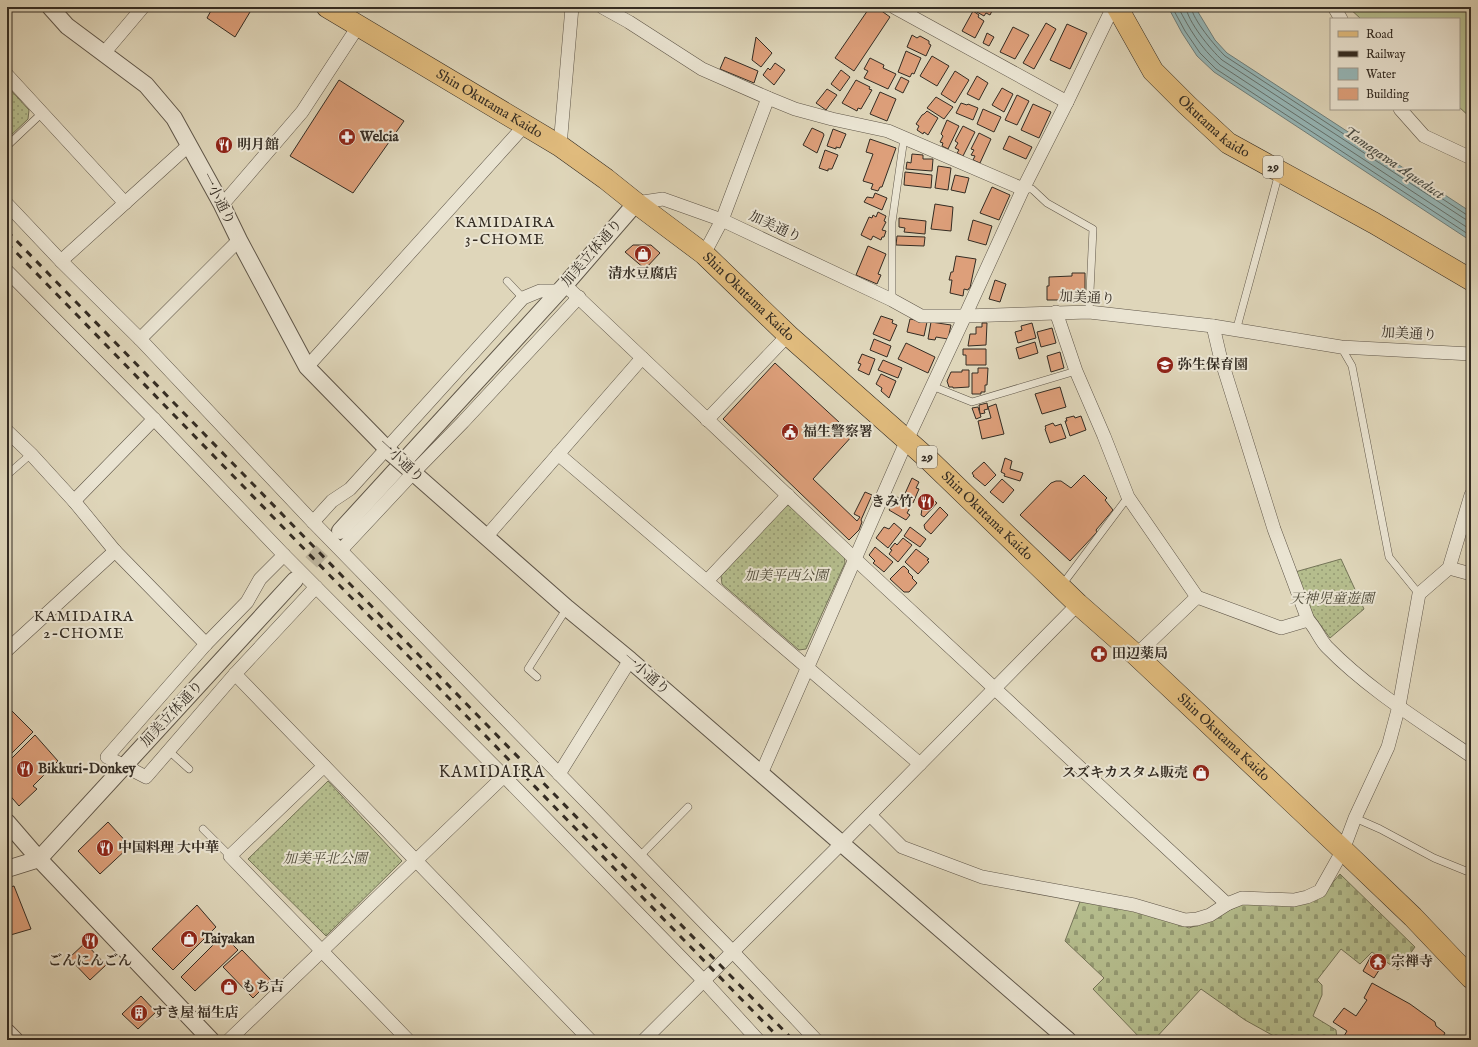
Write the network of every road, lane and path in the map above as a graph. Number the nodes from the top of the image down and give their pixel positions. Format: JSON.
{"nodes":[{"id":1,"x":50,"y":7,"type":"edge"},
{"id":2,"x":143,"y":7,"type":"edge"},
{"id":3,"x":572,"y":7,"type":"edge"},
{"id":4,"x":602,"y":7,"type":"edge"},
{"id":5,"x":894,"y":7,"type":"edge"},
{"id":6,"x":1113,"y":7,"type":"edge"},
{"id":7,"x":1117,"y":7,"type":"edge"},
{"id":8,"x":1334,"y":7,"type":"edge"},
{"id":9,"x":335,"y":9,"type":"edge"},
{"id":10,"x":1340,"y":18,"type":"edge"},
{"id":11,"x":358,"y":25,"type":"junction"},
{"id":12,"x":104,"y":53,"type":"junction"},
{"id":13,"x":7,"y":75,"type":"edge"},
{"id":14,"x":768,"y":98,"type":"junction"},
{"id":15,"x":1067,"y":102,"type":"junction"},
{"id":16,"x":1401,"y":110,"type":"edge"},
{"id":17,"x":42,"y":113,"type":"junction"},
{"id":18,"x":524,"y":125,"type":"junction"},
{"id":19,"x":904,"y":138,"type":"junction"},
{"id":20,"x":189,"y":145,"type":"junction"},
{"id":21,"x":7,"y":146,"type":"edge"},
{"id":22,"x":560,"y":146,"type":"junction"},
{"id":23,"x":1471,"y":158,"type":"edge"},
{"id":24,"x":1280,"y":171,"type":"junction"},
{"id":25,"x":1023,"y":189,"type":"junction"},
{"id":26,"x":125,"y":203,"type":"junction"},
{"id":27,"x":7,"y":204,"type":"edge"},
{"id":28,"x":636,"y":204,"type":"junction"},
{"id":29,"x":222,"y":205,"type":"junction"},
{"id":30,"x":722,"y":220,"type":"junction"},
{"id":31,"x":239,"y":240,"type":"junction"},
{"id":32,"x":704,"y":254,"type":"junction"},
{"id":33,"x":61,"y":261,"type":"junction"},
{"id":34,"x":7,"y":271,"type":"edge"},
{"id":35,"x":1471,"y":280,"type":"edge"},
{"id":36,"x":507,"y":281,"type":"dead end"},
{"id":37,"x":558,"y":292,"type":"junction"},
{"id":38,"x":579,"y":297,"type":"junction"},
{"id":39,"x":524,"y":298,"type":"junction"},
{"id":40,"x":892,"y":300,"type":"junction"},
{"id":41,"x":1056,"y":312,"type":"junction"},
{"id":42,"x":1089,"y":312,"type":"junction"},
{"id":43,"x":965,"y":316,"type":"junction"},
{"id":44,"x":1213,"y":326,"type":"junction"},
{"id":45,"x":1236,"y":331,"type":"junction"},
{"id":46,"x":788,"y":335,"type":"junction"},
{"id":47,"x":140,"y":339,"type":"junction"},
{"id":48,"x":1341,"y":346,"type":"junction"},
{"id":49,"x":1471,"y":354,"type":"edge"},
{"id":50,"x":642,"y":358,"type":"junction"},
{"id":51,"x":307,"y":367,"type":"junction"},
{"id":52,"x":1076,"y":371,"type":"junction"},
{"id":53,"x":932,"y":386,"type":"junction"},
{"id":54,"x":154,"y":419,"type":"junction"},
{"id":55,"x":707,"y":420,"type":"junction"},
{"id":56,"x":7,"y":431,"type":"edge"},
{"id":57,"x":907,"y":440,"type":"junction"},
{"id":58,"x":389,"y":451,"type":"junction"},
{"id":59,"x":31,"y":454,"type":"junction"},
{"id":60,"x":558,"y":454,"type":"junction"},
{"id":61,"x":410,"y":470,"type":"junction"},
{"id":62,"x":7,"y":475,"type":"edge"},
{"id":63,"x":788,"y":495,"type":"junction"},
{"id":64,"x":1471,"y":495,"type":"edge"},
{"id":65,"x":1128,"y":497,"type":"junction"},
{"id":66,"x":74,"y":501,"type":"junction"},
{"id":67,"x":313,"y":522,"type":"junction"},
{"id":68,"x":340,"y":531,"type":"tunnel mouth"},
{"id":69,"x":486,"y":537,"type":"junction"},
{"id":70,"x":341,"y":550,"type":"junction"},
{"id":71,"x":115,"y":551,"type":"junction"},
{"id":72,"x":284,"y":555,"type":"junction"},
{"id":73,"x":855,"y":558,"type":"junction"},
{"id":74,"x":1449,"y":568,"type":"junction"},
{"id":75,"x":1471,"y":574,"type":"edge"},
{"id":76,"x":295,"y":580,"type":"tunnel mouth"},
{"id":77,"x":707,"y":581,"type":"junction"},
{"id":78,"x":316,"y":587,"type":"junction"},
{"id":79,"x":1061,"y":587,"type":"junction"},
{"id":80,"x":1419,"y":594,"type":"junction"},
{"id":81,"x":1197,"y":597,"type":"junction"},
{"id":82,"x":1078,"y":604,"type":"junction"},
{"id":83,"x":567,"y":608,"type":"junction"},
{"id":84,"x":1308,"y":620,"type":"junction"},
{"id":85,"x":9,"y":643,"type":"edge"},
{"id":86,"x":206,"y":644,"type":"junction"},
{"id":87,"x":1136,"y":655,"type":"junction"},
{"id":88,"x":630,"y":660,"type":"junction"},
{"id":89,"x":807,"y":668,"type":"junction"},
{"id":90,"x":235,"y":674,"type":"junction"},
{"id":91,"x":537,"y":677,"type":"dead end"},
{"id":92,"x":995,"y":688,"type":"junction"},
{"id":93,"x":1399,"y":706,"type":"junction"},
{"id":94,"x":168,"y":751,"type":"junction"},
{"id":95,"x":1471,"y":756,"type":"edge"},
{"id":96,"x":920,"y":764,"type":"junction"},
{"id":97,"x":124,"y":766,"type":"junction"},
{"id":98,"x":324,"y":766,"type":"junction"},
{"id":99,"x":189,"y":770,"type":"dead end"},
{"id":100,"x":559,"y":774,"type":"junction"},
{"id":101,"x":761,"y":774,"type":"junction"},
{"id":102,"x":504,"y":776,"type":"junction"},
{"id":103,"x":688,"y":807,"type":"dead end"},
{"id":104,"x":870,"y":815,"type":"junction"},
{"id":105,"x":1356,"y":818,"type":"junction"},
{"id":106,"x":7,"y":822,"type":"edge"},
{"id":107,"x":203,"y":830,"type":"dead end"},
{"id":108,"x":842,"y":843,"type":"junction"},
{"id":109,"x":1343,"y":850,"type":"junction"},
{"id":110,"x":230,"y":856,"type":"junction"},
{"id":111,"x":640,"y":856,"type":"junction"},
{"id":112,"x":39,"y":859,"type":"junction"},
{"id":113,"x":416,"y":861,"type":"junction"},
{"id":114,"x":7,"y":869,"type":"edge"},
{"id":115,"x":1471,"y":872,"type":"edge"},
{"id":116,"x":1227,"y":904,"type":"junction"},
{"id":117,"x":322,"y":951,"type":"junction"},
{"id":118,"x":733,"y":952,"type":"junction"},
{"id":119,"x":1471,"y":978,"type":"edge"},
{"id":120,"x":704,"y":981,"type":"junction"},
{"id":121,"x":7,"y":1032,"type":"edge"},
{"id":122,"x":1062,"y":1038,"type":"edge"},
{"id":123,"x":15,"y":1040,"type":"edge"},
{"id":124,"x":211,"y":1040,"type":"edge"},
{"id":125,"x":229,"y":1040,"type":"edge"},
{"id":126,"x":408,"y":1040,"type":"edge"},
{"id":127,"x":590,"y":1040,"type":"edge"},
{"id":128,"x":644,"y":1040,"type":"edge"},
{"id":129,"x":758,"y":1040,"type":"edge"},
{"id":130,"x":816,"y":1040,"type":"edge"}],
"edges":[{"from":1,"to":12,"type":"street","name":"一小通り"},
{"from":2,"to":12,"type":"street"},
{"from":3,"to":22,"type":"street"},
{"from":4,"to":14,"type":"street"},
{"from":5,"to":15,"type":"street"},
{"from":6,"to":15,"type":"street"},
{"from":7,"to":24,"type":"main road","name":"Okutama kaido","number":"29"},
{"from":8,"to":10,"type":"street"},
{"from":9,"to":11,"type":"main road","name":"Shin Okutama Kaido","number":"29"},
{"from":11,"to":18,"type":"main road","name":"Shin Okutama Kaido","number":"29"},
{"from":11,"to":29,"type":"street"},
{"from":12,"to":20,"type":"street","name":"一小通り"},
{"from":13,"to":17,"type":"street"},
{"from":14,"to":19,"type":"street"},
{"from":14,"to":30,"type":"street"},
{"from":15,"to":25,"type":"street"},
{"from":16,"to":23,"type":"street"},
{"from":17,"to":21,"type":"lane"},
{"from":17,"to":26,"type":"street"},
{"from":18,"to":22,"type":"main road","name":"Shin Okutama Kaido","number":"29"},
{"from":18,"to":51,"type":"street"},
{"from":19,"to":25,"type":"street"},
{"from":19,"to":40,"type":"lane"},
{"from":20,"to":26,"type":"street"},
{"from":20,"to":29,"type":"street","name":"一小通り"},
{"from":22,"to":28,"type":"main road","name":"Shin Okutama Kaido","number":"29"},
{"from":24,"to":35,"type":"main road","name":"Okutama kaido","number":"29"},
{"from":24,"to":45,"type":"lane"},
{"from":25,"to":42,"type":"lane"},
{"from":25,"to":43,"type":"street"},
{"from":26,"to":33,"type":"street"},
{"from":27,"to":33,"type":"street"},
{"from":28,"to":30,"type":"street","name":"加美通り"},
{"from":28,"to":32,"type":"main road","name":"Shin Okutama Kaido","number":"29"},
{"from":28,"to":37,"type":"street","name":"加美立体通り"},
{"from":29,"to":31,"type":"street","name":"一小通り"},
{"from":30,"to":32,"type":"street"},
{"from":30,"to":40,"type":"street","name":"加美通り"},
{"from":31,"to":47,"type":"street"},
{"from":31,"to":51,"type":"street","name":"一小通り"},
{"from":32,"to":46,"type":"main road","name":"Shin Okutama Kaido","number":"29"},
{"from":33,"to":47,"type":"street"},
{"from":34,"to":54,"type":"street"},
{"from":36,"to":39,"type":"lane"},
{"from":37,"to":38,"type":"street"},
{"from":37,"to":39,"type":"street"},
{"from":37,"to":68,"type":"street","name":"加美立体通り"},
{"from":38,"to":50,"type":"street"},
{"from":38,"to":61,"type":"street"},
{"from":39,"to":58,"type":"street"},
{"from":40,"to":43,"type":"street","name":"加美通り"},
{"from":41,"to":42,"type":"street","name":"加美通り"},
{"from":41,"to":43,"type":"street","name":"加美通り"},
{"from":41,"to":52,"type":"street"},
{"from":42,"to":44,"type":"street","name":"加美通り"},
{"from":43,"to":53,"type":"street"},
{"from":44,"to":45,"type":"street","name":"加美通り"},
{"from":44,"to":84,"type":"street"},
{"from":45,"to":48,"type":"street","name":"加美通り"},
{"from":46,"to":55,"type":"street"},
{"from":46,"to":57,"type":"main road","name":"Shin Okutama Kaido","number":"29"},
{"from":47,"to":67,"type":"street"},
{"from":48,"to":49,"type":"street","name":"加美通り"},
{"from":48,"to":80,"type":"lane"},
{"from":50,"to":55,"type":"street"},
{"from":50,"to":60,"type":"street"},
{"from":51,"to":58,"type":"street","name":"一小通り"},
{"from":52,"to":53,"type":"lane"},
{"from":52,"to":65,"type":"street"},
{"from":53,"to":57,"type":"street"},
{"from":54,"to":66,"type":"street"},
{"from":54,"to":72,"type":"street"},
{"from":55,"to":63,"type":"street"},
{"from":56,"to":59,"type":"street"},
{"from":57,"to":73,"type":"street"},
{"from":57,"to":79,"type":"main road","name":"Shin Okutama Kaido","number":"29"},
{"from":58,"to":61,"type":"street","name":"一小通り","bridge":true},
{"from":58,"to":67,"type":"street"},
{"from":59,"to":62,"type":"lane"},
{"from":59,"to":66,"type":"street"},
{"from":60,"to":69,"type":"street"},
{"from":60,"to":77,"type":"street"},
{"from":61,"to":69,"type":"street","name":"一小通り"},
{"from":61,"to":70,"type":"street"},
{"from":63,"to":73,"type":"street"},
{"from":63,"to":77,"type":"street"},
{"from":64,"to":74,"type":"street"},
{"from":65,"to":79,"type":"lane"},
{"from":65,"to":81,"type":"street"},
{"from":66,"to":71,"type":"street"},
{"from":67,"to":70,"type":"street"},
{"from":69,"to":83,"type":"street","name":"一小通り"},
{"from":70,"to":100,"type":"street"},
{"from":71,"to":85,"type":"street"},
{"from":71,"to":86,"type":"street"},
{"from":72,"to":78,"type":"street"},
{"from":72,"to":86,"type":"street"},
{"from":73,"to":89,"type":"street"},
{"from":73,"to":92,"type":"street"},
{"from":74,"to":75,"type":"street"},
{"from":74,"to":80,"type":"street"},
{"from":76,"to":97,"type":"street","name":"加美立体通り"},
{"from":77,"to":89,"type":"street"},
{"from":78,"to":90,"type":"street"},
{"from":78,"to":102,"type":"street"},
{"from":79,"to":82,"type":"main road","name":"Shin Okutama Kaido","number":"29"},
{"from":80,"to":93,"type":"street"},
{"from":81,"to":84,"type":"street"},
{"from":81,"to":87,"type":"street"},
{"from":82,"to":87,"type":"main road","name":"Shin Okutama Kaido","number":"29"},
{"from":82,"to":92,"type":"street"},
{"from":83,"to":88,"type":"street","name":"一小通り"},
{"from":83,"to":91,"type":"lane"},
{"from":84,"to":93,"type":"street"},
{"from":86,"to":97,"type":"street"},
{"from":87,"to":109,"type":"main road","name":"Shin Okutama Kaido","number":"29"},
{"from":88,"to":100,"type":"street"},
{"from":88,"to":101,"type":"street","name":"一小通り"},
{"from":89,"to":96,"type":"street"},
{"from":89,"to":101,"type":"street"},
{"from":90,"to":94,"type":"street"},
{"from":90,"to":98,"type":"street"},
{"from":92,"to":96,"type":"street"},
{"from":92,"to":116,"type":"street"},
{"from":93,"to":95,"type":"street"},
{"from":93,"to":105,"type":"street"},
{"from":94,"to":97,"type":"street"},
{"from":94,"to":99,"type":"lane"},
{"from":96,"to":104,"type":"street"},
{"from":97,"to":112,"type":"street","name":"加美立体通り"},
{"from":98,"to":110,"type":"street"},
{"from":98,"to":113,"type":"street"},
{"from":100,"to":111,"type":"street"},
{"from":101,"to":108,"type":"street","name":"一小通り"},
{"from":102,"to":113,"type":"street"},
{"from":102,"to":120,"type":"street"},
{"from":103,"to":111,"type":"lane"},
{"from":104,"to":108,"type":"street"},
{"from":104,"to":116,"type":"street"},
{"from":105,"to":109,"type":"street"},
{"from":105,"to":115,"type":"lane"},
{"from":106,"to":112,"type":"street"},
{"from":107,"to":110,"type":"lane"},
{"from":108,"to":118,"type":"street"},
{"from":108,"to":122,"type":"street","name":"一小通り"},
{"from":109,"to":116,"type":"street"},
{"from":109,"to":119,"type":"main road","name":"Shin Okutama Kaido","number":"29"},
{"from":110,"to":117,"type":"street"},
{"from":111,"to":118,"type":"street"},
{"from":112,"to":114,"type":"street"},
{"from":112,"to":124,"type":"street"},
{"from":113,"to":117,"type":"street"},
{"from":113,"to":127,"type":"street"},
{"from":117,"to":125,"type":"street"},
{"from":117,"to":126,"type":"street"},
{"from":118,"to":120,"type":"street"},
{"from":118,"to":130,"type":"street"},
{"from":120,"to":128,"type":"street"},
{"from":120,"to":129,"type":"street"},
{"from":121,"to":123,"type":"street"}]}
